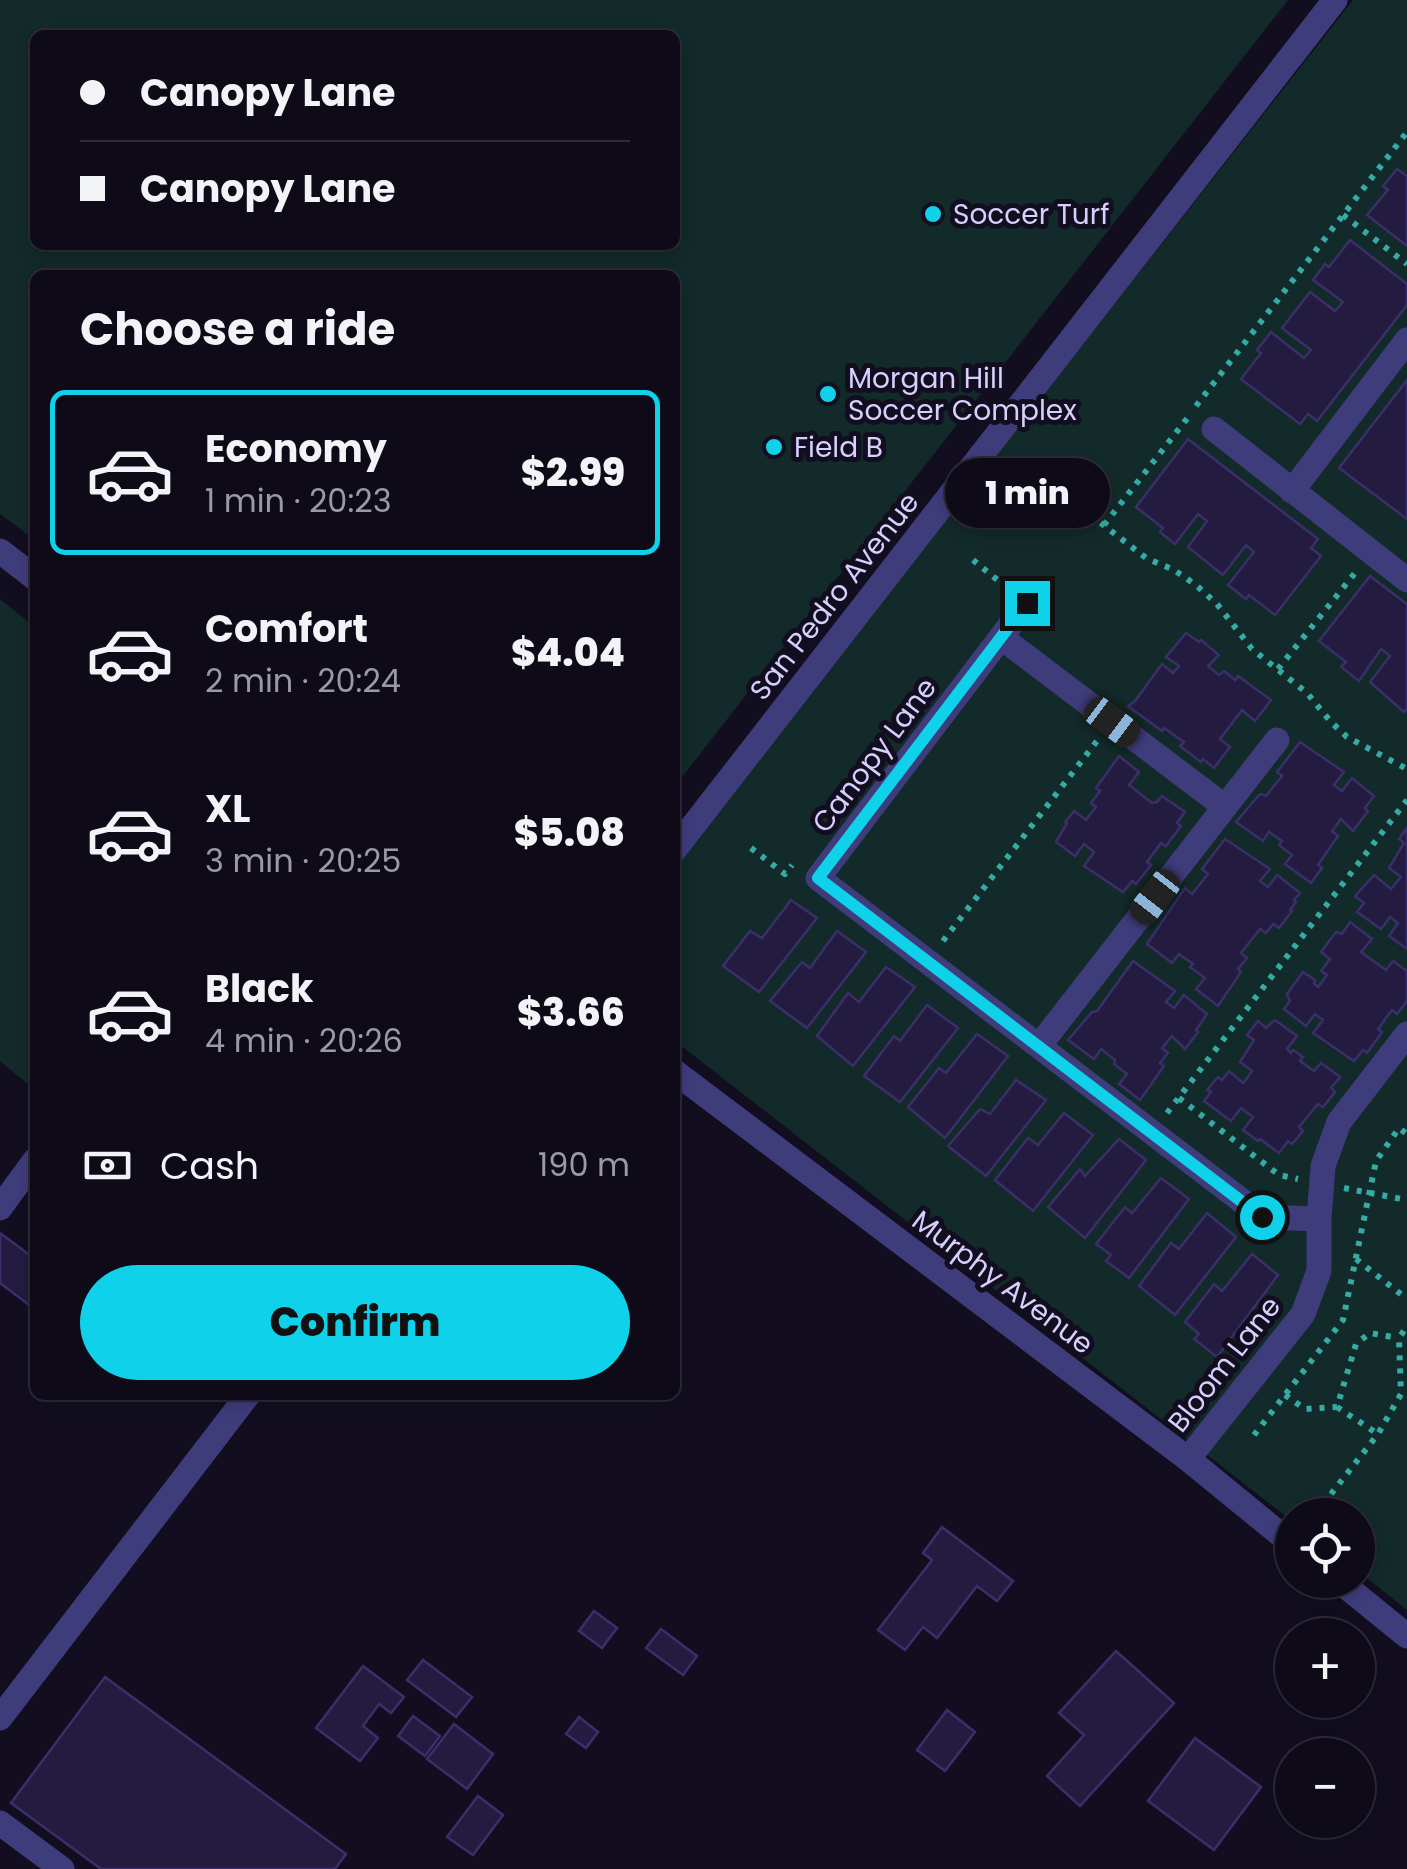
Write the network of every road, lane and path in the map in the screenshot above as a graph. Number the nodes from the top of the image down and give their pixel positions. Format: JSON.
{"nodes":[{"id":1,"x":1335,"y":0,"type":"edge"},
{"id":2,"x":1407,"y":132,"type":"edge"},
{"id":3,"x":1343,"y":214,"type":"junction"},
{"id":4,"x":1407,"y":264,"type":"edge"},
{"id":5,"x":1407,"y":340,"type":"edge"},
{"id":6,"x":1214,"y":429,"type":"dead end"},
{"id":7,"x":1039,"y":475,"type":"dead end"},
{"id":8,"x":1292,"y":491,"type":"junction"},
{"id":9,"x":1104,"y":526,"type":"junction"},
{"id":10,"x":0,"y":551,"type":"edge"},
{"id":11,"x":1378,"y":558,"type":"junction"},
{"id":12,"x":973,"y":560,"type":"dead end"},
{"id":13,"x":30,"y":574,"type":"edge"},
{"id":14,"x":1407,"y":580,"type":"edge"},
{"id":15,"x":1027,"y":603,"type":"joint"},
{"id":16,"x":1002,"y":638,"type":"junction"},
{"id":17,"x":1278,"y":670,"type":"junction"},
{"id":18,"x":1112,"y":722,"type":"junction"},
{"id":19,"x":1277,"y":740,"type":"dead end"},
{"id":20,"x":1407,"y":768,"type":"edge"},
{"id":21,"x":1407,"y":800,"type":"edge"},
{"id":22,"x":1225,"y":808,"type":"junction"},
{"id":23,"x":680,"y":843,"type":"edge"},
{"id":24,"x":928,"y":962,"type":"junction"},
{"id":25,"x":1407,"y":1034,"type":"edge"},
{"id":26,"x":1038,"y":1046,"type":"junction"},
{"id":27,"x":680,"y":1076,"type":"edge"},
{"id":28,"x":1180,"y":1098,"type":"junction"},
{"id":29,"x":1151,"y":1132,"type":"junction"},
{"id":30,"x":30,"y":1167,"type":"edge"},
{"id":31,"x":1320,"y":1183,"type":"junction"},
{"id":32,"x":1407,"y":1200,"type":"edge"},
{"id":33,"x":0,"y":1208,"type":"edge"},
{"id":34,"x":1319,"y":1219,"type":"junction"},
{"id":35,"x":1356,"y":1259,"type":"dead end"},
{"id":36,"x":1407,"y":1299,"type":"edge"},
{"id":37,"x":1407,"y":1326,"type":"edge"},
{"id":38,"x":1398,"y":1338,"type":"junction"},
{"id":39,"x":1285,"y":1395,"type":"dead end"},
{"id":40,"x":244,"y":1400,"type":"edge"},
{"id":41,"x":1337,"y":1407,"type":"junction"},
{"id":42,"x":1378,"y":1434,"type":"junction"},
{"id":43,"x":1188,"y":1460,"type":"junction"},
{"id":44,"x":1331,"y":1494,"type":"dead end"},
{"id":45,"x":1275,"y":1530,"type":"edge"},
{"id":46,"x":1360,"y":1598,"type":"edge"},
{"id":47,"x":1407,"y":1636,"type":"edge"},
{"id":48,"x":0,"y":1718,"type":"edge"},
{"id":49,"x":0,"y":1822,"type":"edge"},
{"id":50,"x":62,"y":1869,"type":"edge"}],
"edges":[{"from":1,"to":23,"type":"street","name":"San Pedro Avenue"},
{"from":2,"to":3,"type":"path"},
{"from":3,"to":4,"type":"path"},
{"from":3,"to":9,"type":"path"},
{"from":5,"to":8,"type":"street"},
{"from":6,"to":8,"type":"street"},
{"from":7,"to":9,"type":"path"},
{"from":8,"to":11,"type":"street"},
{"from":9,"to":17,"type":"path"},
{"from":10,"to":13,"type":"street"},
{"from":11,"to":14,"type":"street"},
{"from":11,"to":17,"type":"path"},
{"from":12,"to":15,"type":"path"},
{"from":15,"to":16,"type":"street","name":"Canopy Lane"},
{"from":16,"to":18,"type":"street"},
{"from":16,"to":24,"type":"street","name":"Canopy Lane"},
{"from":17,"to":20,"type":"path"},
{"from":18,"to":22,"type":"street"},
{"from":18,"to":24,"type":"path"},
{"from":19,"to":22,"type":"street"},
{"from":21,"to":28,"type":"path"},
{"from":22,"to":26,"type":"street"},
{"from":24,"to":26,"type":"street","name":"Canopy Lane"},
{"from":25,"to":31,"type":"street","name":"Bloom Lane"},
{"from":26,"to":29,"type":"street","name":"Canopy Lane"},
{"from":27,"to":43,"type":"street","name":"Murphy Avenue"},
{"from":28,"to":29,"type":"path"},
{"from":28,"to":31,"type":"path"},
{"from":29,"to":34,"type":"street","name":"Canopy Lane"},
{"from":30,"to":33,"type":"street"},
{"from":31,"to":32,"type":"path"},
{"from":31,"to":34,"type":"street","name":"Bloom Lane"},
{"from":34,"to":43,"type":"street","name":"Bloom Lane"},
{"from":35,"to":36,"type":"path"},
{"from":37,"to":38,"type":"path"},
{"from":38,"to":41,"type":"path"},
{"from":38,"to":42,"type":"path"},
{"from":39,"to":41,"type":"path"},
{"from":40,"to":48,"type":"street"},
{"from":41,"to":42,"type":"path"},
{"from":42,"to":44,"type":"path"},
{"from":43,"to":45,"type":"street","name":"Murphy Avenue"},
{"from":46,"to":47,"type":"street"},
{"from":49,"to":50,"type":"street"}]}
